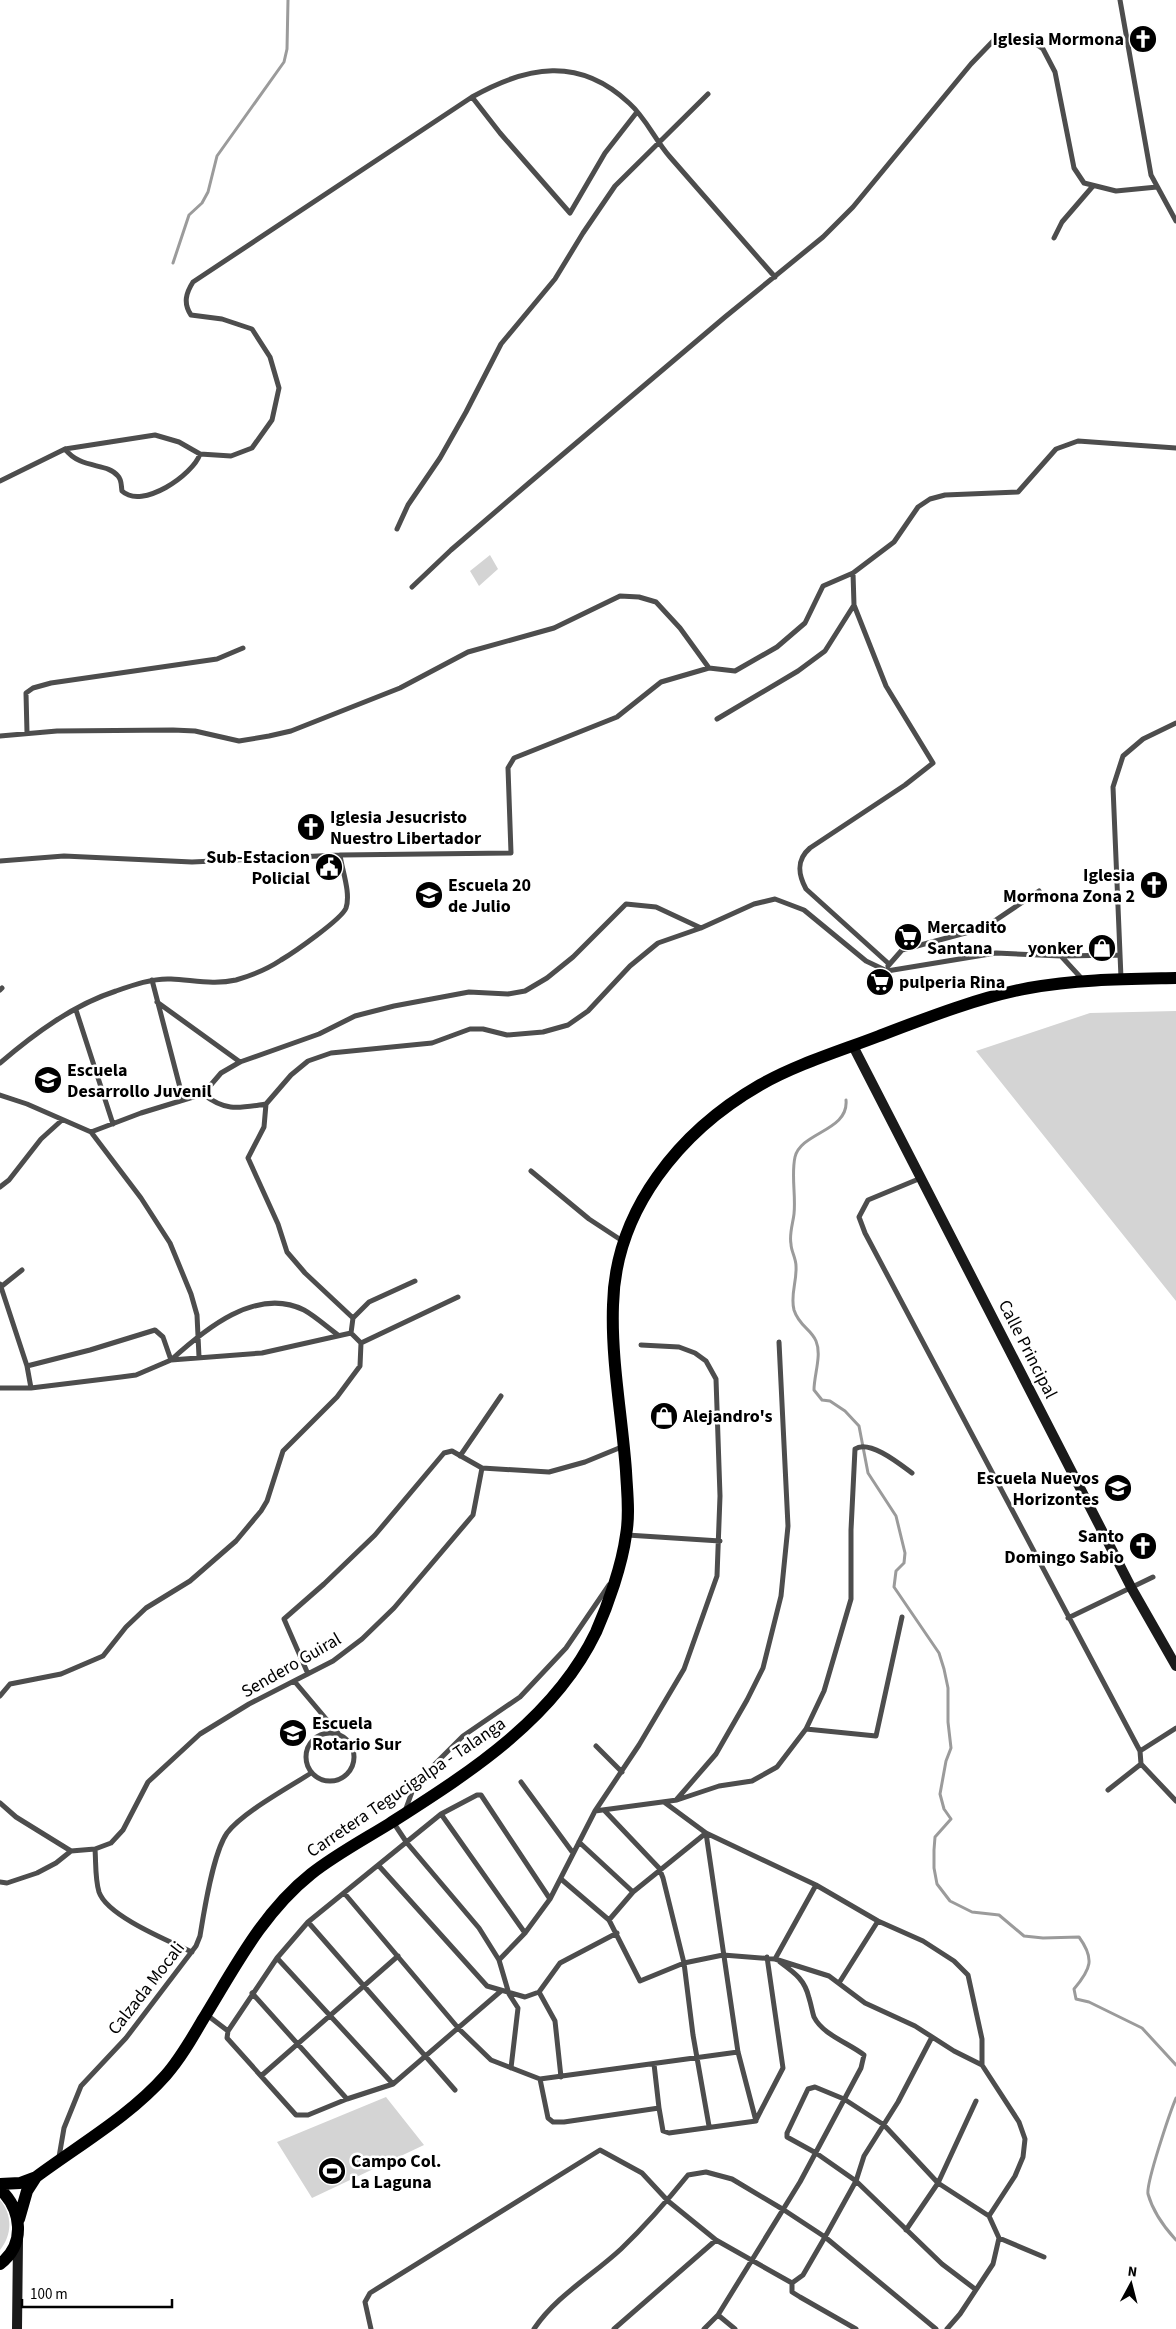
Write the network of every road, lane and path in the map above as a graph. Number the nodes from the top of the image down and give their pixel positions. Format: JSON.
{"nodes":[{"id":1,"x":1120,"y":0,"type":"edge"},
{"id":2,"x":708,"y":94,"type":"dead end"},
{"id":3,"x":472,"y":97,"type":"junction"},
{"id":4,"x":637,"y":112,"type":"junction"},
{"id":5,"x":657,"y":142,"type":"junction"},
{"id":6,"x":1093,"y":186,"type":"junction"},
{"id":7,"x":1157,"y":187,"type":"junction"},
{"id":8,"x":1176,"y":221,"type":"edge"},
{"id":9,"x":1054,"y":238,"type":"dead end"},
{"id":10,"x":775,"y":277,"type":"junction"},
{"id":11,"x":1176,"y":448,"type":"edge"},
{"id":12,"x":65,"y":449,"type":"junction"},
{"id":13,"x":200,"y":454,"type":"junction"},
{"id":14,"x":0,"y":481,"type":"edge"},
{"id":15,"x":397,"y":529,"type":"dead end"},
{"id":16,"x":853,"y":573,"type":"junction"},
{"id":17,"x":412,"y":587,"type":"dead end"},
{"id":18,"x":854,"y":605,"type":"junction"},
{"id":19,"x":243,"y":648,"type":"dead end"},
{"id":20,"x":709,"y":668,"type":"junction"},
{"id":21,"x":717,"y":719,"type":"dead end"},
{"id":22,"x":1176,"y":722,"type":"edge"},
{"id":23,"x":27,"y":733,"type":"junction"},
{"id":24,"x":0,"y":736,"type":"edge"},
{"id":25,"x":340,"y":855,"type":"junction"},
{"id":26,"x":0,"y":861,"type":"edge"},
{"id":27,"x":1039,"y":891,"type":"dead end"},
{"id":28,"x":701,"y":928,"type":"junction"},
{"id":29,"x":1120,"y":955,"type":"junction"},
{"id":30,"x":1061,"y":956,"type":"junction"},
{"id":31,"x":889,"y":964,"type":"junction"},
{"id":32,"x":887,"y":971,"type":"junction"},
{"id":33,"x":1176,"y":978,"type":"edge"},
{"id":34,"x":1121,"y":979,"type":"junction"},
{"id":35,"x":152,"y":980,"type":"junction"},
{"id":36,"x":1083,"y":980,"type":"junction"},
{"id":37,"x":157,"y":1002,"type":"junction"},
{"id":38,"x":76,"y":1010,"type":"junction"},
{"id":39,"x":853,"y":1046,"type":"junction"},
{"id":40,"x":240,"y":1062,"type":"junction"},
{"id":41,"x":0,"y":1063,"type":"edge"},
{"id":42,"x":203,"y":1094,"type":"junction"},
{"id":43,"x":0,"y":1095,"type":"edge"},
{"id":44,"x":183,"y":1099,"type":"junction"},
{"id":45,"x":266,"y":1104,"type":"junction"},
{"id":46,"x":62,"y":1120,"type":"junction"},
{"id":47,"x":113,"y":1124,"type":"junction"},
{"id":48,"x":91,"y":1132,"type":"junction"},
{"id":49,"x":532,"y":1171,"type":"dead end"},
{"id":50,"x":922,"y":1178,"type":"junction"},
{"id":51,"x":0,"y":1187,"type":"edge"},
{"id":52,"x":624,"y":1242,"type":"junction"},
{"id":53,"x":22,"y":1270,"type":"dead end"},
{"id":54,"x":414,"y":1281,"type":"dead end"},
{"id":55,"x":1,"y":1285,"type":"edge"},
{"id":56,"x":458,"y":1297,"type":"dead end"},
{"id":57,"x":353,"y":1318,"type":"junction"},
{"id":58,"x":352,"y":1333,"type":"junction"},
{"id":59,"x":338,"y":1335,"type":"junction"},
{"id":60,"x":197,"y":1336,"type":"junction"},
{"id":61,"x":361,"y":1342,"type":"junction"},
{"id":62,"x":779,"y":1342,"type":"dead end"},
{"id":63,"x":641,"y":1345,"type":"dead end"},
{"id":64,"x":199,"y":1357,"type":"junction"},
{"id":65,"x":171,"y":1360,"type":"junction"},
{"id":66,"x":27,"y":1366,"type":"junction"},
{"id":67,"x":0,"y":1388,"type":"edge"},
{"id":68,"x":31,"y":1388,"type":"junction"},
{"id":69,"x":501,"y":1396,"type":"dead end"},
{"id":70,"x":624,"y":1446,"type":"junction"},
{"id":71,"x":460,"y":1456,"type":"junction"},
{"id":72,"x":482,"y":1468,"type":"junction"},
{"id":73,"x":912,"y":1473,"type":"dead end"},
{"id":74,"x":626,"y":1535,"type":"junction"},
{"id":75,"x":720,"y":1541,"type":"junction"},
{"id":76,"x":616,"y":1575,"type":"junction"},
{"id":77,"x":1153,"y":1577,"type":"dead end"},
{"id":78,"x":1132,"y":1589,"type":"junction"},
{"id":79,"x":902,"y":1617,"type":"dead end"},
{"id":80,"x":1068,"y":1618,"type":"junction"},
{"id":81,"x":1176,"y":1666,"type":"edge"},
{"id":82,"x":308,"y":1674,"type":"junction"},
{"id":83,"x":294,"y":1682,"type":"junction"},
{"id":84,"x":0,"y":1696,"type":"edge"},
{"id":85,"x":1176,"y":1728,"type":"edge"},
{"id":86,"x":806,"y":1729,"type":"junction"},
{"id":87,"x":338,"y":1734,"type":"junction"},
{"id":88,"x":596,"y":1746,"type":"dead end"},
{"id":89,"x":1140,"y":1751,"type":"junction"},
{"id":90,"x":1141,"y":1764,"type":"junction"},
{"id":91,"x":622,"y":1772,"type":"junction"},
{"id":92,"x":311,"y":1773,"type":"junction"},
{"id":93,"x":521,"y":1782,"type":"dead end"},
{"id":94,"x":1108,"y":1790,"type":"dead end"},
{"id":95,"x":677,"y":1800,"type":"junction"},
{"id":96,"x":1176,"y":1801,"type":"edge"},
{"id":97,"x":664,"y":1802,"type":"junction"},
{"id":98,"x":0,"y":1803,"type":"edge"},
{"id":99,"x":604,"y":1810,"type":"junction"},
{"id":100,"x":594,"y":1811,"type":"junction"},
{"id":101,"x":404,"y":1814,"type":"junction"},
{"id":102,"x":441,"y":1814,"type":"junction"},
{"id":103,"x":393,"y":1822,"type":"junction"},
{"id":104,"x":706,"y":1833,"type":"junction"},
{"id":105,"x":579,"y":1842,"type":"junction"},
{"id":106,"x":407,"y":1843,"type":"junction"},
{"id":107,"x":95,"y":1849,"type":"junction"},
{"id":108,"x":71,"y":1851,"type":"junction"},
{"id":109,"x":573,"y":1853,"type":"junction"},
{"id":110,"x":379,"y":1866,"type":"junction"},
{"id":111,"x":659,"y":1868,"type":"junction"},
{"id":112,"x":561,"y":1879,"type":"junction"},
{"id":113,"x":0,"y":1882,"type":"edge"},
{"id":114,"x":816,"y":1885,"type":"junction"},
{"id":115,"x":633,"y":1892,"type":"junction"},
{"id":116,"x":345,"y":1894,"type":"junction"},
{"id":117,"x":550,"y":1898,"type":"junction"},
{"id":118,"x":609,"y":1920,"type":"junction"},
{"id":119,"x":878,"y":1920,"type":"junction"},
{"id":120,"x":308,"y":1922,"type":"junction"},
{"id":121,"x":525,"y":1933,"type":"junction"},
{"id":122,"x":617,"y":1933,"type":"junction"},
{"id":123,"x":192,"y":1952,"type":"junction"},
{"id":124,"x":723,"y":1955,"type":"junction"},
{"id":125,"x":398,"y":1956,"type":"junction"},
{"id":126,"x":766,"y":1957,"type":"junction"},
{"id":127,"x":276,"y":1958,"type":"junction"},
{"id":128,"x":776,"y":1959,"type":"junction"},
{"id":129,"x":499,"y":1960,"type":"junction"},
{"id":130,"x":684,"y":1963,"type":"junction"},
{"id":131,"x":839,"y":1983,"type":"junction"},
{"id":132,"x":364,"y":1987,"type":"junction"},
{"id":133,"x":501,"y":1991,"type":"junction"},
{"id":134,"x":539,"y":1992,"type":"junction"},
{"id":135,"x":252,"y":1993,"type":"junction"},
{"id":136,"x":509,"y":1994,"type":"junction"},
{"id":137,"x":206,"y":2015,"type":"junction"},
{"id":138,"x":330,"y":2017,"type":"junction"},
{"id":139,"x":459,"y":2029,"type":"junction"},
{"id":140,"x":228,"y":2031,"type":"junction"},
{"id":141,"x":932,"y":2037,"type":"junction"},
{"id":142,"x":297,"y":2045,"type":"junction"},
{"id":143,"x":738,"y":2052,"type":"junction"},
{"id":144,"x":697,"y":2057,"type":"junction"},
{"id":145,"x":425,"y":2058,"type":"junction"},
{"id":146,"x":654,"y":2064,"type":"junction"},
{"id":147,"x":982,"y":2065,"type":"junction"},
{"id":148,"x":511,"y":2068,"type":"junction"},
{"id":149,"x":261,"y":2076,"type":"junction"},
{"id":150,"x":561,"y":2077,"type":"junction"},
{"id":151,"x":540,"y":2079,"type":"junction"},
{"id":152,"x":393,"y":2084,"type":"junction"},
{"id":153,"x":455,"y":2090,"type":"dead end"},
{"id":154,"x":347,"y":2099,"type":"junction"},
{"id":155,"x":844,"y":2099,"type":"junction"},
{"id":156,"x":976,"y":2101,"type":"dead end"},
{"id":157,"x":659,"y":2108,"type":"junction"},
{"id":158,"x":756,"y":2121,"type":"junction"},
{"id":159,"x":884,"y":2125,"type":"junction"},
{"id":160,"x":709,"y":2126,"type":"junction"},
{"id":161,"x":816,"y":2153,"type":"junction"},
{"id":162,"x":58,"y":2160,"type":"junction"},
{"id":163,"x":36,"y":2177,"type":"junction"},
{"id":164,"x":856,"y":2181,"type":"junction"},
{"id":165,"x":938,"y":2183,"type":"junction"},
{"id":166,"x":0,"y":2184,"type":"edge"},
{"id":167,"x":0,"y":2189,"type":"edge"},
{"id":168,"x":668,"y":2201,"type":"junction"},
{"id":169,"x":784,"y":2210,"type":"junction"},
{"id":170,"x":989,"y":2216,"type":"junction"},
{"id":171,"x":18,"y":2228,"type":"junction"},
{"id":172,"x":906,"y":2230,"type":"junction"},
{"id":173,"x":825,"y":2237,"type":"junction"},
{"id":174,"x":999,"y":2238,"type":"junction"},
{"id":175,"x":716,"y":2240,"type":"junction"},
{"id":176,"x":1044,"y":2257,"type":"dead end"},
{"id":177,"x":752,"y":2262,"type":"junction"},
{"id":178,"x":0,"y":2264,"type":"edge"},
{"id":179,"x":792,"y":2283,"type":"junction"},
{"id":180,"x":975,"y":2289,"type":"junction"},
{"id":181,"x":718,"y":2314,"type":"junction"},
{"id":182,"x":17,"y":2329,"type":"edge"},
{"id":183,"x":371,"y":2329,"type":"edge"},
{"id":184,"x":534,"y":2329,"type":"edge"},
{"id":185,"x":614,"y":2329,"type":"edge"},
{"id":186,"x":704,"y":2329,"type":"edge"},
{"id":187,"x":735,"y":2329,"type":"edge"},
{"id":188,"x":856,"y":2329,"type":"edge"},
{"id":189,"x":936,"y":2329,"type":"edge"},
{"id":190,"x":947,"y":2329,"type":"edge"}],
"edges":[{"from":1,"to":7,"type":"street"},
{"from":2,"to":5,"type":"street"},
{"from":3,"to":4,"type":"street"},
{"from":3,"to":4,"type":"street"},
{"from":3,"to":13,"type":"street"},
{"from":4,"to":5,"type":"street"},
{"from":5,"to":10,"type":"street"},
{"from":5,"to":15,"type":"street"},
{"from":6,"to":7,"type":"street"},
{"from":6,"to":9,"type":"street"},
{"from":6,"to":10,"type":"street"},
{"from":7,"to":8,"type":"street"},
{"from":10,"to":17,"type":"street"},
{"from":11,"to":16,"type":"street"},
{"from":12,"to":13,"type":"street"},
{"from":12,"to":13,"type":"street"},
{"from":12,"to":14,"type":"street"},
{"from":16,"to":18,"type":"street"},
{"from":16,"to":20,"type":"street"},
{"from":18,"to":21,"type":"street"},
{"from":18,"to":31,"type":"street"},
{"from":19,"to":23,"type":"street"},
{"from":20,"to":23,"type":"street"},
{"from":20,"to":25,"type":"street"},
{"from":22,"to":29,"type":"street"},
{"from":23,"to":24,"type":"street"},
{"from":25,"to":26,"type":"street"},
{"from":25,"to":35,"type":"street"},
{"from":27,"to":31,"type":"street"},
{"from":28,"to":32,"type":"street"},
{"from":28,"to":40,"type":"street"},
{"from":28,"to":45,"type":"street"},
{"from":29,"to":30,"type":"street"},
{"from":29,"to":34,"type":"street"},
{"from":30,"to":32,"type":"street"},
{"from":30,"to":36,"type":"street"},
{"from":31,"to":32,"type":"street"},
{"from":33,"to":34,"type":"main road","name":"Carretera Tegucigalpa - Talanga"},
{"from":34,"to":36,"type":"main road","name":"Carretera Tegucigalpa - Talanga"},
{"from":35,"to":37,"type":"street"},
{"from":35,"to":38,"type":"street"},
{"from":36,"to":39,"type":"main road","name":"Carretera Tegucigalpa - Talanga"},
{"from":37,"to":40,"type":"street"},
{"from":37,"to":44,"type":"street"},
{"from":38,"to":41,"type":"street"},
{"from":38,"to":47,"type":"street"},
{"from":39,"to":50,"type":"street","name":"Calle Principal"},
{"from":39,"to":52,"type":"main road","name":"Carretera Tegucigalpa - Talanga"},
{"from":40,"to":42,"type":"street"},
{"from":42,"to":44,"type":"street"},
{"from":42,"to":45,"type":"street"},
{"from":43,"to":46,"type":"street"},
{"from":44,"to":47,"type":"street"},
{"from":45,"to":57,"type":"street"},
{"from":46,"to":48,"type":"street"},
{"from":46,"to":51,"type":"street"},
{"from":47,"to":48,"type":"street"},
{"from":48,"to":60,"type":"street"},
{"from":49,"to":52,"type":"street"},
{"from":50,"to":78,"type":"street","name":"Calle Principal"},
{"from":50,"to":80,"type":"street"},
{"from":52,"to":70,"type":"main road","name":"Carretera Tegucigalpa - Talanga"},
{"from":53,"to":55,"type":"street"},
{"from":54,"to":57,"type":"street"},
{"from":55,"to":66,"type":"street"},
{"from":56,"to":61,"type":"street"},
{"from":57,"to":58,"type":"street"},
{"from":58,"to":59,"type":"street"},
{"from":58,"to":61,"type":"street"},
{"from":59,"to":60,"type":"street"},
{"from":59,"to":64,"type":"street"},
{"from":60,"to":64,"type":"street"},
{"from":60,"to":65,"type":"street"},
{"from":61,"to":84,"type":"street"},
{"from":62,"to":95,"type":"street"},
{"from":63,"to":75,"type":"street"},
{"from":64,"to":65,"type":"street"},
{"from":65,"to":66,"type":"street"},
{"from":65,"to":68,"type":"street"},
{"from":66,"to":68,"type":"street"},
{"from":67,"to":68,"type":"street"},
{"from":69,"to":71,"type":"street"},
{"from":70,"to":72,"type":"street"},
{"from":70,"to":74,"type":"main road","name":"Carretera Tegucigalpa - Talanga"},
{"from":71,"to":72,"type":"street"},
{"from":71,"to":82,"type":"street"},
{"from":72,"to":82,"type":"street","name":"Sendero Guiral"},
{"from":73,"to":86,"type":"street"},
{"from":74,"to":75,"type":"street"},
{"from":74,"to":76,"type":"main road","name":"Carretera Tegucigalpa - Talanga"},
{"from":75,"to":91,"type":"street"},
{"from":76,"to":101,"type":"street"},
{"from":76,"to":101,"type":"main road","name":"Carretera Tegucigalpa - Talanga"},
{"from":77,"to":78,"type":"street"},
{"from":78,"to":80,"type":"street"},
{"from":78,"to":81,"type":"street","name":"Calle Principal"},
{"from":79,"to":86,"type":"street"},
{"from":80,"to":89,"type":"street"},
{"from":82,"to":83,"type":"street","name":"Sendero Guiral"},
{"from":83,"to":87,"type":"street"},
{"from":83,"to":107,"type":"street","name":"Sendero Guiral"},
{"from":85,"to":89,"type":"street"},
{"from":86,"to":95,"type":"street"},
{"from":87,"to":92,"type":"street"},
{"from":87,"to":92,"type":"street"},
{"from":88,"to":91,"type":"street"},
{"from":89,"to":90,"type":"street"},
{"from":90,"to":94,"type":"street"},
{"from":90,"to":96,"type":"street"},
{"from":91,"to":100,"type":"street"},
{"from":92,"to":123,"type":"street","name":"Calzada Mocali"},
{"from":93,"to":109,"type":"street"},
{"from":95,"to":97,"type":"street"},
{"from":97,"to":99,"type":"street"},
{"from":97,"to":104,"type":"street"},
{"from":98,"to":108,"type":"street"},
{"from":99,"to":100,"type":"street"},
{"from":99,"to":111,"type":"street"},
{"from":100,"to":105,"type":"street"},
{"from":101,"to":103,"type":"main road","name":"Carretera Tegucigalpa - Talanga"},
{"from":102,"to":106,"type":"street"},
{"from":102,"to":117,"type":"street"},
{"from":102,"to":121,"type":"street"},
{"from":103,"to":106,"type":"street"},
{"from":103,"to":137,"type":"main road","name":"Carretera Tegucigalpa - Talanga"},
{"from":104,"to":111,"type":"street"},
{"from":104,"to":114,"type":"street"},
{"from":104,"to":124,"type":"street"},
{"from":105,"to":109,"type":"street"},
{"from":105,"to":115,"type":"street"},
{"from":106,"to":110,"type":"street"},
{"from":106,"to":129,"type":"street"},
{"from":107,"to":108,"type":"street","name":"Sendero Guiral"},
{"from":107,"to":123,"type":"street"},
{"from":108,"to":113,"type":"street"},
{"from":109,"to":112,"type":"street"},
{"from":110,"to":116,"type":"street"},
{"from":110,"to":133,"type":"street"},
{"from":111,"to":115,"type":"street"},
{"from":111,"to":130,"type":"street"},
{"from":112,"to":117,"type":"street"},
{"from":112,"to":118,"type":"street"},
{"from":114,"to":119,"type":"street"},
{"from":114,"to":128,"type":"street"},
{"from":115,"to":118,"type":"street"},
{"from":116,"to":120,"type":"street"},
{"from":116,"to":125,"type":"street"},
{"from":117,"to":121,"type":"street"},
{"from":118,"to":122,"type":"street"},
{"from":119,"to":131,"type":"street"},
{"from":119,"to":147,"type":"street"},
{"from":120,"to":127,"type":"street"},
{"from":120,"to":132,"type":"street"},
{"from":121,"to":129,"type":"street"},
{"from":122,"to":130,"type":"street"},
{"from":122,"to":134,"type":"street"},
{"from":123,"to":162,"type":"street","name":"Calzada Mocali"},
{"from":124,"to":126,"type":"street"},
{"from":124,"to":130,"type":"street"},
{"from":124,"to":143,"type":"street"},
{"from":125,"to":132,"type":"street"},
{"from":125,"to":139,"type":"street"},
{"from":126,"to":128,"type":"street"},
{"from":126,"to":158,"type":"street"},
{"from":127,"to":135,"type":"street"},
{"from":127,"to":138,"type":"street"},
{"from":128,"to":131,"type":"street"},
{"from":128,"to":155,"type":"street"},
{"from":129,"to":136,"type":"street"},
{"from":130,"to":144,"type":"street"},
{"from":131,"to":141,"type":"street"},
{"from":132,"to":138,"type":"street"},
{"from":132,"to":145,"type":"street"},
{"from":133,"to":136,"type":"street"},
{"from":133,"to":139,"type":"street"},
{"from":134,"to":136,"type":"street"},
{"from":134,"to":150,"type":"street"},
{"from":135,"to":140,"type":"street"},
{"from":135,"to":142,"type":"street"},
{"from":136,"to":148,"type":"street"},
{"from":137,"to":140,"type":"street"},
{"from":137,"to":162,"type":"main road","name":"Carretera Tegucigalpa - Talanga"},
{"from":138,"to":142,"type":"street"},
{"from":138,"to":152,"type":"street"},
{"from":139,"to":145,"type":"street"},
{"from":139,"to":148,"type":"street"},
{"from":140,"to":149,"type":"street"},
{"from":141,"to":147,"type":"street"},
{"from":141,"to":159,"type":"street"},
{"from":142,"to":149,"type":"street"},
{"from":142,"to":154,"type":"street"},
{"from":143,"to":144,"type":"street"},
{"from":143,"to":158,"type":"street"},
{"from":144,"to":146,"type":"street"},
{"from":144,"to":160,"type":"street"},
{"from":145,"to":152,"type":"street"},
{"from":145,"to":153,"type":"street"},
{"from":146,"to":150,"type":"street"},
{"from":146,"to":157,"type":"street"},
{"from":147,"to":170,"type":"street"},
{"from":148,"to":151,"type":"street"},
{"from":149,"to":154,"type":"street"},
{"from":150,"to":151,"type":"street"},
{"from":151,"to":157,"type":"street"},
{"from":152,"to":154,"type":"street"},
{"from":155,"to":159,"type":"street"},
{"from":155,"to":161,"type":"street"},
{"from":155,"to":161,"type":"street"},
{"from":156,"to":165,"type":"street"},
{"from":157,"to":160,"type":"street"},
{"from":158,"to":160,"type":"street"},
{"from":159,"to":164,"type":"street"},
{"from":159,"to":165,"type":"street"},
{"from":161,"to":164,"type":"street"},
{"from":161,"to":169,"type":"street"},
{"from":162,"to":163,"type":"main road","name":"Carretera Tegucigalpa - Talanga"},
{"from":163,"to":166,"type":"main road"},
{"from":163,"to":171,"type":"main road"},
{"from":164,"to":172,"type":"street"},
{"from":164,"to":173,"type":"street"},
{"from":165,"to":170,"type":"street"},
{"from":165,"to":172,"type":"street"},
{"from":167,"to":171,"type":"main road"},
{"from":168,"to":169,"type":"street"},
{"from":168,"to":175,"type":"street"},
{"from":168,"to":183,"type":"street"},
{"from":168,"to":184,"type":"street"},
{"from":169,"to":173,"type":"street"},
{"from":169,"to":177,"type":"street"},
{"from":170,"to":174,"type":"street"},
{"from":171,"to":178,"type":"main road"},
{"from":171,"to":182,"type":"street"},
{"from":172,"to":180,"type":"street"},
{"from":173,"to":179,"type":"street"},
{"from":173,"to":189,"type":"street"},
{"from":174,"to":176,"type":"street"},
{"from":174,"to":180,"type":"street"},
{"from":175,"to":177,"type":"street"},
{"from":175,"to":185,"type":"street"},
{"from":177,"to":179,"type":"street"},
{"from":177,"to":181,"type":"street"},
{"from":179,"to":188,"type":"street"},
{"from":180,"to":190,"type":"street"},
{"from":181,"to":186,"type":"street"},
{"from":181,"to":187,"type":"street"}]}
